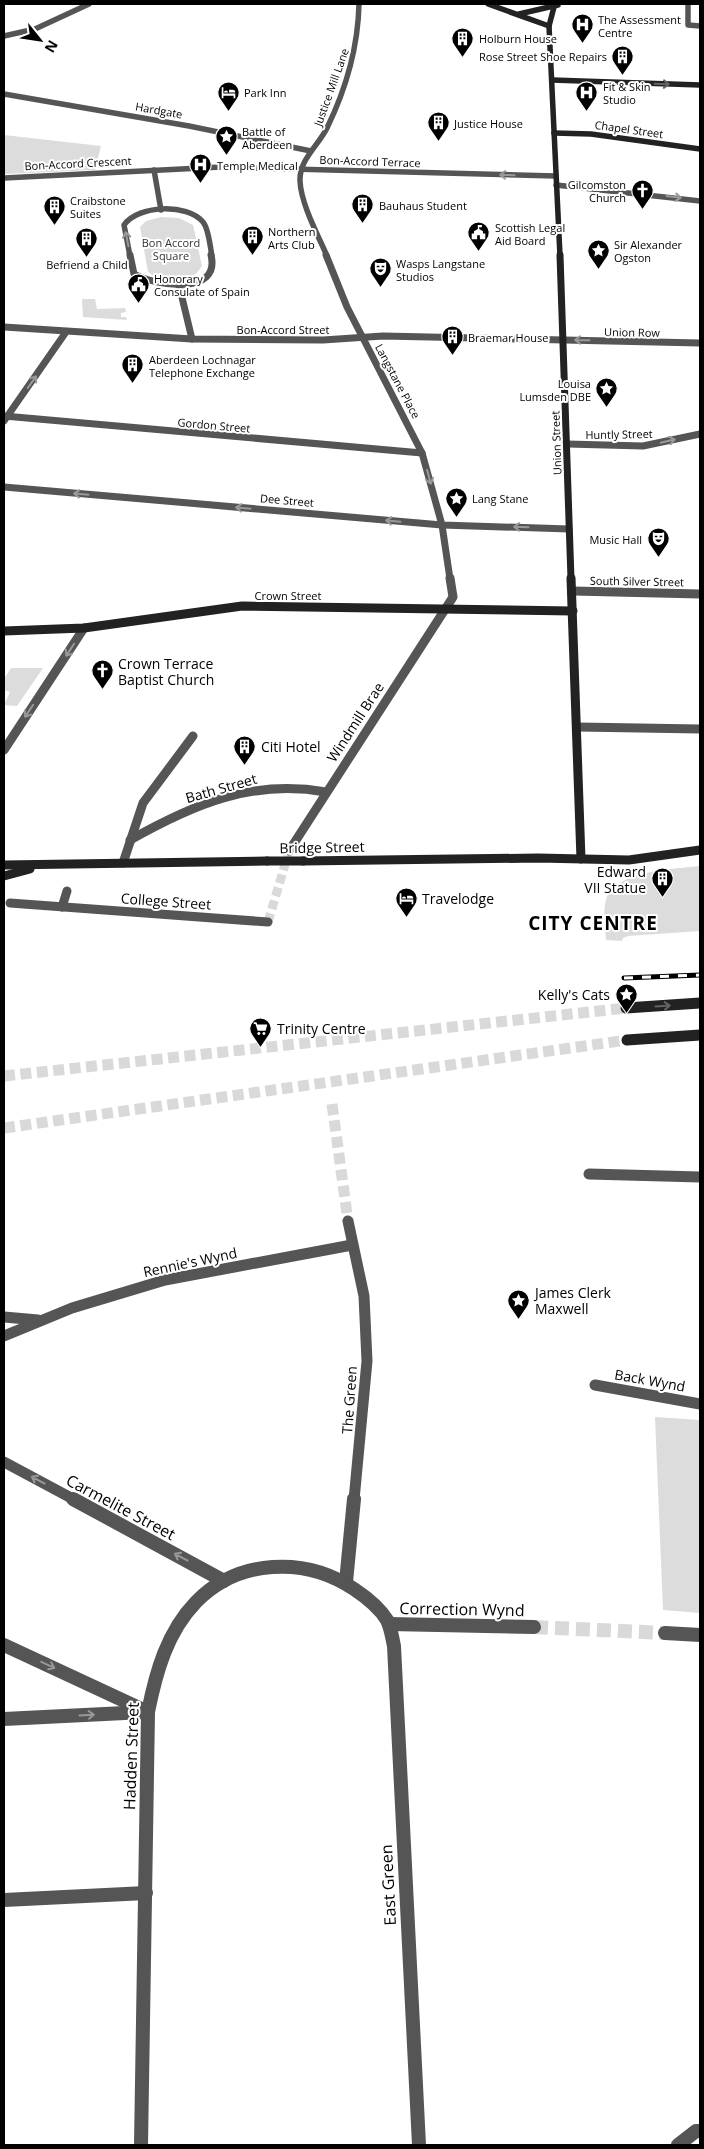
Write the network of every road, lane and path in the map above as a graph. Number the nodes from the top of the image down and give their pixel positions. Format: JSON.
{"nodes":[{"id":1,"x":89,"y":4,"type":"edge"},
{"id":2,"x":359,"y":4,"type":"edge"},
{"id":3,"x":488,"y":4,"type":"edge"},
{"id":4,"x":688,"y":4,"type":"edge"},
{"id":5,"x":557,"y":5,"type":"edge"},
{"id":6,"x":515,"y":14,"type":"junction"},
{"id":7,"x":549,"y":26,"type":"junction"},
{"id":8,"x":700,"y":26,"type":"edge"},
{"id":9,"x":4,"y":36,"type":"edge"},
{"id":10,"x":552,"y":80,"type":"junction"},
{"id":11,"x":700,"y":85,"type":"edge"},
{"id":12,"x":4,"y":94,"type":"edge"},
{"id":13,"x":554,"y":133,"type":"junction"},
{"id":14,"x":700,"y":149,"type":"edge"},
{"id":15,"x":311,"y":151,"type":"junction"},
{"id":16,"x":300,"y":169,"type":"junction"},
{"id":17,"x":154,"y":170,"type":"junction"},
{"id":18,"x":556,"y":176,"type":"junction"},
{"id":19,"x":4,"y":178,"type":"edge"},
{"id":20,"x":556,"y":185,"type":"junction"},
{"id":21,"x":700,"y":201,"type":"edge"},
{"id":22,"x":162,"y":210,"type":"junction"},
{"id":23,"x":179,"y":285,"type":"junction"},
{"id":24,"x":4,"y":327,"type":"edge"},
{"id":25,"x":66,"y":332,"type":"junction"},
{"id":26,"x":362,"y":337,"type":"junction"},
{"id":27,"x":192,"y":339,"type":"junction"},
{"id":28,"x":563,"y":340,"type":"junction"},
{"id":29,"x":700,"y":343,"type":"edge"},
{"id":30,"x":5,"y":418,"type":"edge"},
{"id":31,"x":700,"y":434,"type":"edge"},
{"id":32,"x":567,"y":444,"type":"junction"},
{"id":33,"x":422,"y":453,"type":"junction"},
{"id":34,"x":4,"y":487,"type":"edge"},
{"id":35,"x":442,"y":525,"type":"junction"},
{"id":36,"x":569,"y":529,"type":"junction"},
{"id":37,"x":573,"y":591,"type":"junction"},
{"id":38,"x":700,"y":594,"type":"edge"},
{"id":39,"x":446,"y":608,"type":"junction"},
{"id":40,"x":573,"y":611,"type":"junction"},
{"id":41,"x":84,"y":628,"type":"junction"},
{"id":42,"x":4,"y":631,"type":"edge"},
{"id":43,"x":578,"y":726,"type":"junction"},
{"id":44,"x":700,"y":729,"type":"edge"},
{"id":45,"x":193,"y":736,"type":"dead end"},
{"id":46,"x":4,"y":750,"type":"edge"},
{"id":47,"x":326,"y":792,"type":"junction"},
{"id":48,"x":130,"y":840,"type":"junction"},
{"id":49,"x":700,"y":850,"type":"edge"},
{"id":50,"x":289,"y":851,"type":"tunnel mouth"},
{"id":51,"x":581,"y":859,"type":"junction"},
{"id":52,"x":123,"y":863,"type":"junction"},
{"id":53,"x":64,"y":864,"type":"junction"},
{"id":54,"x":4,"y":865,"type":"edge"},
{"id":55,"x":4,"y":876,"type":"edge"},
{"id":56,"x":67,"y":891,"type":"dead end"},
{"id":57,"x":10,"y":903,"type":"dead end"},
{"id":58,"x":62,"y":907,"type":"junction"},
{"id":59,"x":268,"y":922,"type":"dead end"},
{"id":60,"x":700,"y":1003,"type":"edge"},
{"id":61,"x":626,"y":1008,"type":"tunnel mouth"},
{"id":62,"x":700,"y":1035,"type":"edge"},
{"id":63,"x":627,"y":1040,"type":"tunnel mouth"},
{"id":64,"x":589,"y":1174,"type":"dead end"},
{"id":65,"x":700,"y":1177,"type":"edge"},
{"id":66,"x":348,"y":1221,"type":"tunnel mouth"},
{"id":67,"x":352,"y":1245,"type":"junction"},
{"id":68,"x":4,"y":1317,"type":"edge"},
{"id":69,"x":39,"y":1320,"type":"junction"},
{"id":70,"x":4,"y":1336,"type":"edge"},
{"id":71,"x":595,"y":1385,"type":"dead end"},
{"id":72,"x":700,"y":1404,"type":"edge"},
{"id":73,"x":4,"y":1462,"type":"edge"},
{"id":74,"x":224,"y":1581,"type":"junction"},
{"id":75,"x":346,"y":1582,"type":"junction"},
{"id":76,"x":388,"y":1624,"type":"junction"},
{"id":77,"x":534,"y":1627,"type":"tunnel mouth"},
{"id":78,"x":664,"y":1633,"type":"tunnel mouth"},
{"id":79,"x":700,"y":1635,"type":"edge"},
{"id":80,"x":4,"y":1645,"type":"edge"},
{"id":81,"x":148,"y":1712,"type":"junction"},
{"id":82,"x":4,"y":1719,"type":"edge"},
{"id":83,"x":146,"y":1893,"type":"junction"},
{"id":84,"x":4,"y":1900,"type":"edge"},
{"id":85,"x":700,"y":2131,"type":"edge"},
{"id":86,"x":141,"y":2145,"type":"edge"},
{"id":87,"x":419,"y":2145,"type":"edge"},
{"id":88,"x":678,"y":2145,"type":"edge"}],
"edges":[{"from":1,"to":9,"type":"street"},
{"from":2,"to":15,"type":"street","name":"Justice Mill Lane"},
{"from":3,"to":6,"type":"street"},
{"from":4,"to":8,"type":"street"},
{"from":5,"to":6,"type":"street"},
{"from":5,"to":7,"type":"street","name":"Union Street"},
{"from":6,"to":7,"type":"street"},
{"from":7,"to":10,"type":"street","name":"Union Street"},
{"from":10,"to":11,"type":"street","one_way":true},
{"from":10,"to":13,"type":"street","name":"Union Street"},
{"from":12,"to":15,"type":"street","name":"Hardgate"},
{"from":13,"to":14,"type":"street","name":"Chapel Street"},
{"from":13,"to":18,"type":"street","name":"Union Street"},
{"from":15,"to":16,"type":"street","name":"Justice Mill Lane"},
{"from":16,"to":17,"type":"street","name":"Bon-Accord Terrace"},
{"from":18,"to":16,"type":"street","name":"Bon-Accord Terrace","one_way":true},
{"from":16,"to":26,"type":"street","name":"Langstane Place"},
{"from":17,"to":19,"type":"street","name":"Bon-Accord Crescent"},
{"from":17,"to":22,"type":"street"},
{"from":18,"to":20,"type":"street","name":"Union Street"},
{"from":20,"to":21,"type":"street","one_way":true},
{"from":20,"to":28,"type":"street","name":"Union Street"},
{"from":22,"to":23,"type":"street"},
{"from":23,"to":22,"type":"street","one_way":true},
{"from":23,"to":27,"type":"street"},
{"from":24,"to":25,"type":"street","name":"Bon-Accord Street"},
{"from":25,"to":27,"type":"street","name":"Bon-Accord Street"},
{"from":30,"to":25,"type":"street","one_way":true},
{"from":26,"to":27,"type":"street","name":"Bon-Accord Street"},
{"from":26,"to":28,"type":"street","name":"Bon-Accord Street"},
{"from":26,"to":33,"type":"street","name":"Langstane Place"},
{"from":29,"to":28,"type":"street","name":"Union Row","one_way":true},
{"from":28,"to":32,"type":"street","name":"Union Street"},
{"from":30,"to":33,"type":"street","name":"Gordon Street"},
{"from":32,"to":31,"type":"street","name":"Huntly Street","one_way":true},
{"from":32,"to":36,"type":"street","name":"Union Street"},
{"from":33,"to":35,"type":"street","name":"Langstane Place","one_way":true},
{"from":35,"to":34,"type":"street","name":"Dee Street","one_way":true},
{"from":36,"to":35,"type":"street","name":"Dee Street","one_way":true},
{"from":35,"to":39,"type":"street","name":"Langstane Place"},
{"from":36,"to":37,"type":"street","name":"Union Street"},
{"from":37,"to":38,"type":"street","name":"South Silver Street"},
{"from":37,"to":40,"type":"street","name":"Union Street"},
{"from":39,"to":40,"type":"street","name":"Crown Street"},
{"from":39,"to":41,"type":"street","name":"Crown Street"},
{"from":39,"to":47,"type":"street","name":"Windmill Brae"},
{"from":40,"to":43,"type":"street","name":"Union Street"},
{"from":41,"to":42,"type":"street","name":"Crown Street"},
{"from":41,"to":46,"type":"street","one_way":true},
{"from":43,"to":44,"type":"street"},
{"from":43,"to":51,"type":"street","name":"Union Street"},
{"from":45,"to":48,"type":"street"},
{"from":47,"to":48,"type":"street","name":"Bath Street"},
{"from":47,"to":50,"type":"street","name":"Windmill Brae"},
{"from":48,"to":52,"type":"street"},
{"from":49,"to":51,"type":"street","name":"Bridge Street"},
{"from":51,"to":52,"type":"street","name":"Bridge Street","bridge":true},
{"from":52,"to":53,"type":"street","name":"Bridge Street"},
{"from":53,"to":54,"type":"street","name":"Bridge Street"},
{"from":53,"to":55,"type":"street","name":"Bridge Street"},
{"from":56,"to":58,"type":"street"},
{"from":57,"to":58,"type":"street","name":"College Street"},
{"from":58,"to":59,"type":"street","name":"College Street"},
{"from":61,"to":60,"type":"street","one_way":true},
{"from":62,"to":63,"type":"street"},
{"from":64,"to":65,"type":"street"},
{"from":66,"to":67,"type":"street","name":"The Green"},
{"from":67,"to":69,"type":"street","name":"Rennie's Wynd"},
{"from":67,"to":75,"type":"street","name":"The Green"},
{"from":68,"to":69,"type":"street","name":"Rennie's Wynd"},
{"from":69,"to":70,"type":"street","name":"Rennie's Wynd"},
{"from":71,"to":72,"type":"street","name":"Back Wynd"},
{"from":74,"to":73,"type":"street","name":"Carmelite Street","one_way":true},
{"from":74,"to":75,"type":"street","name":"Hadden Street"},
{"from":74,"to":81,"type":"street","name":"Hadden Street"},
{"from":75,"to":76,"type":"street","name":"Hadden Street"},
{"from":76,"to":77,"type":"street","name":"Correction Wynd"},
{"from":76,"to":87,"type":"street","name":"East Green"},
{"from":78,"to":79,"type":"street"},
{"from":80,"to":81,"type":"street","one_way":true},
{"from":82,"to":81,"type":"street","one_way":true},
{"from":81,"to":83,"type":"street","name":"Hadden Street"},
{"from":83,"to":84,"type":"street"},
{"from":83,"to":86,"type":"street","name":"Hadden Street"},
{"from":85,"to":88,"type":"street"}]}
